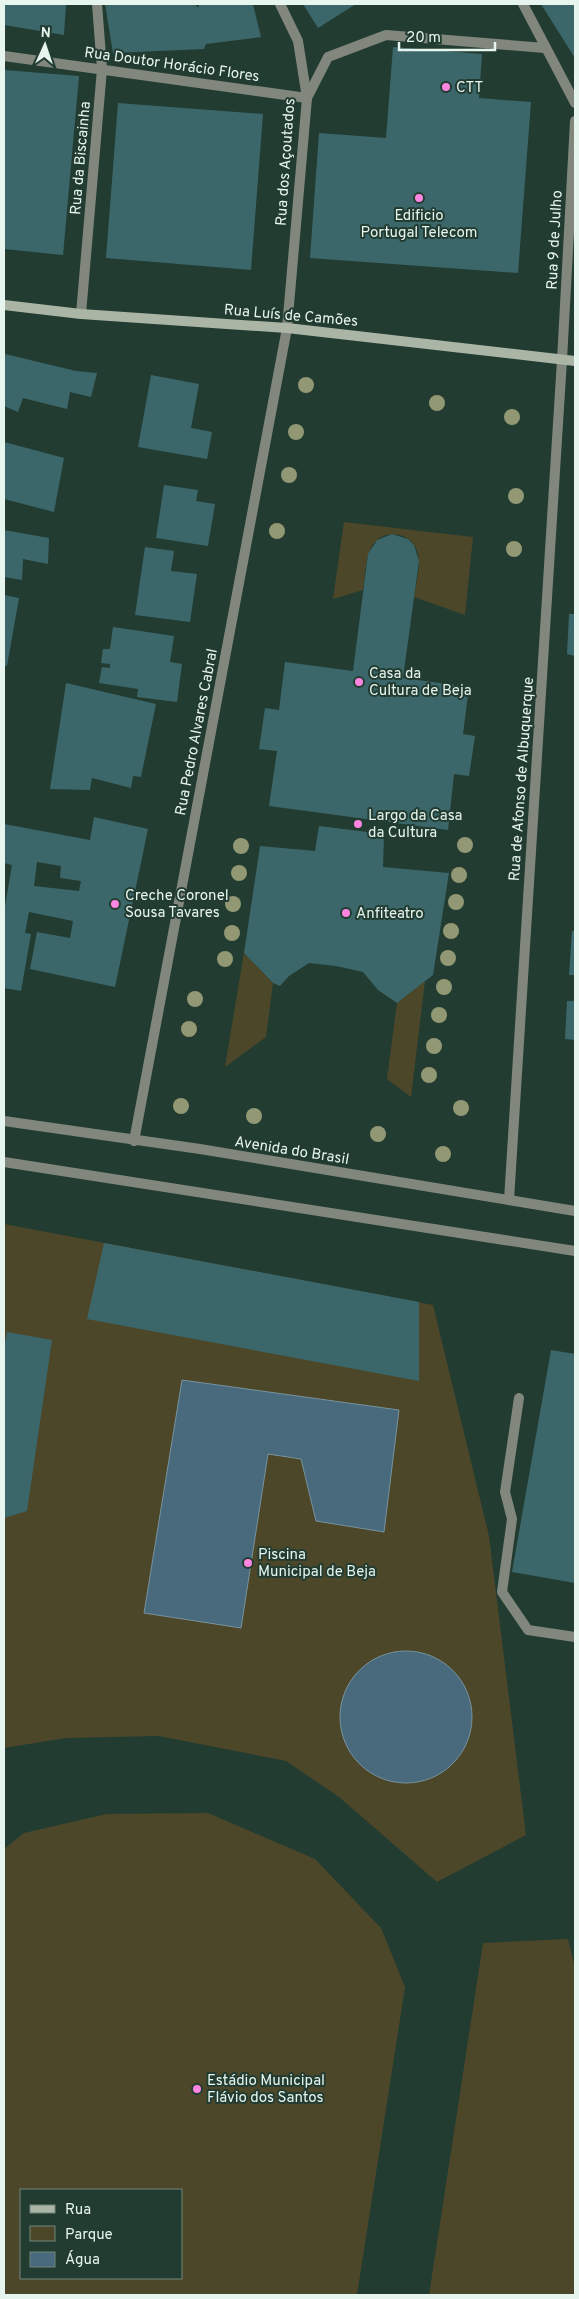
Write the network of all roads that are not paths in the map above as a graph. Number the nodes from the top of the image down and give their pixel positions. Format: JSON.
{"nodes":[{"id":1,"x":97,"y":4,"type":"edge"},
{"id":2,"x":280,"y":4,"type":"edge"},
{"id":3,"x":523,"y":4,"type":"edge"},
{"id":4,"x":545,"y":48,"type":"junction"},
{"id":5,"x":4,"y":56,"type":"edge"},
{"id":6,"x":102,"y":69,"type":"junction"},
{"id":7,"x":307,"y":98,"type":"junction"},
{"id":8,"x":575,"y":103,"type":"edge"},
{"id":9,"x":575,"y":121,"type":"edge"},
{"id":10,"x":4,"y":305,"type":"edge"},
{"id":11,"x":81,"y":314,"type":"junction"},
{"id":12,"x":287,"y":328,"type":"junction"},
{"id":13,"x":562,"y":360,"type":"junction"},
{"id":14,"x":575,"y":361,"type":"edge"},
{"id":15,"x":4,"y":1121,"type":"edge"},
{"id":16,"x":134,"y":1141,"type":"junction"},
{"id":17,"x":4,"y":1162,"type":"edge"},
{"id":18,"x":509,"y":1200,"type":"junction"},
{"id":19,"x":575,"y":1211,"type":"edge"},
{"id":20,"x":575,"y":1251,"type":"edge"},
{"id":21,"x":519,"y":1398,"type":"dead end"},
{"id":22,"x":575,"y":1637,"type":"edge"}],
"edges":[{"from":1,"to":6,"type":"street","name":"Rua da Biscainha"},
{"from":2,"to":7,"type":"street","name":"Rua dos Açoutados"},
{"from":3,"to":4,"type":"street"},
{"from":4,"to":7,"type":"street"},
{"from":4,"to":8,"type":"street"},
{"from":5,"to":6,"type":"street","name":"Rua Doutor Horácio Flores"},
{"from":6,"to":7,"type":"street","name":"Rua Doutor Horácio Flores"},
{"from":6,"to":11,"type":"street","name":"Rua da Biscainha"},
{"from":7,"to":12,"type":"street","name":"Rua dos Açoutados"},
{"from":9,"to":13,"type":"street","name":"Rua 9 de Julho"},
{"from":10,"to":11,"type":"main road","name":"Rua Luís de Camões"},
{"from":11,"to":12,"type":"main road","name":"Rua Luís de Camões"},
{"from":12,"to":13,"type":"main road","name":"Rua Luís de Camões"},
{"from":12,"to":16,"type":"street","name":"Rua Pedro Alvares Cabral"},
{"from":13,"to":14,"type":"main road","name":"Rua Luís de Camões"},
{"from":13,"to":18,"type":"street","name":"Rua de Afonso de Albuquerque"},
{"from":15,"to":16,"type":"street","name":"Avenida do Brasil"},
{"from":16,"to":18,"type":"street","name":"Avenida do Brasil"},
{"from":17,"to":20,"type":"street"},
{"from":18,"to":19,"type":"street","name":"Avenida do Brasil"},
{"from":21,"to":22,"type":"street"}]}
